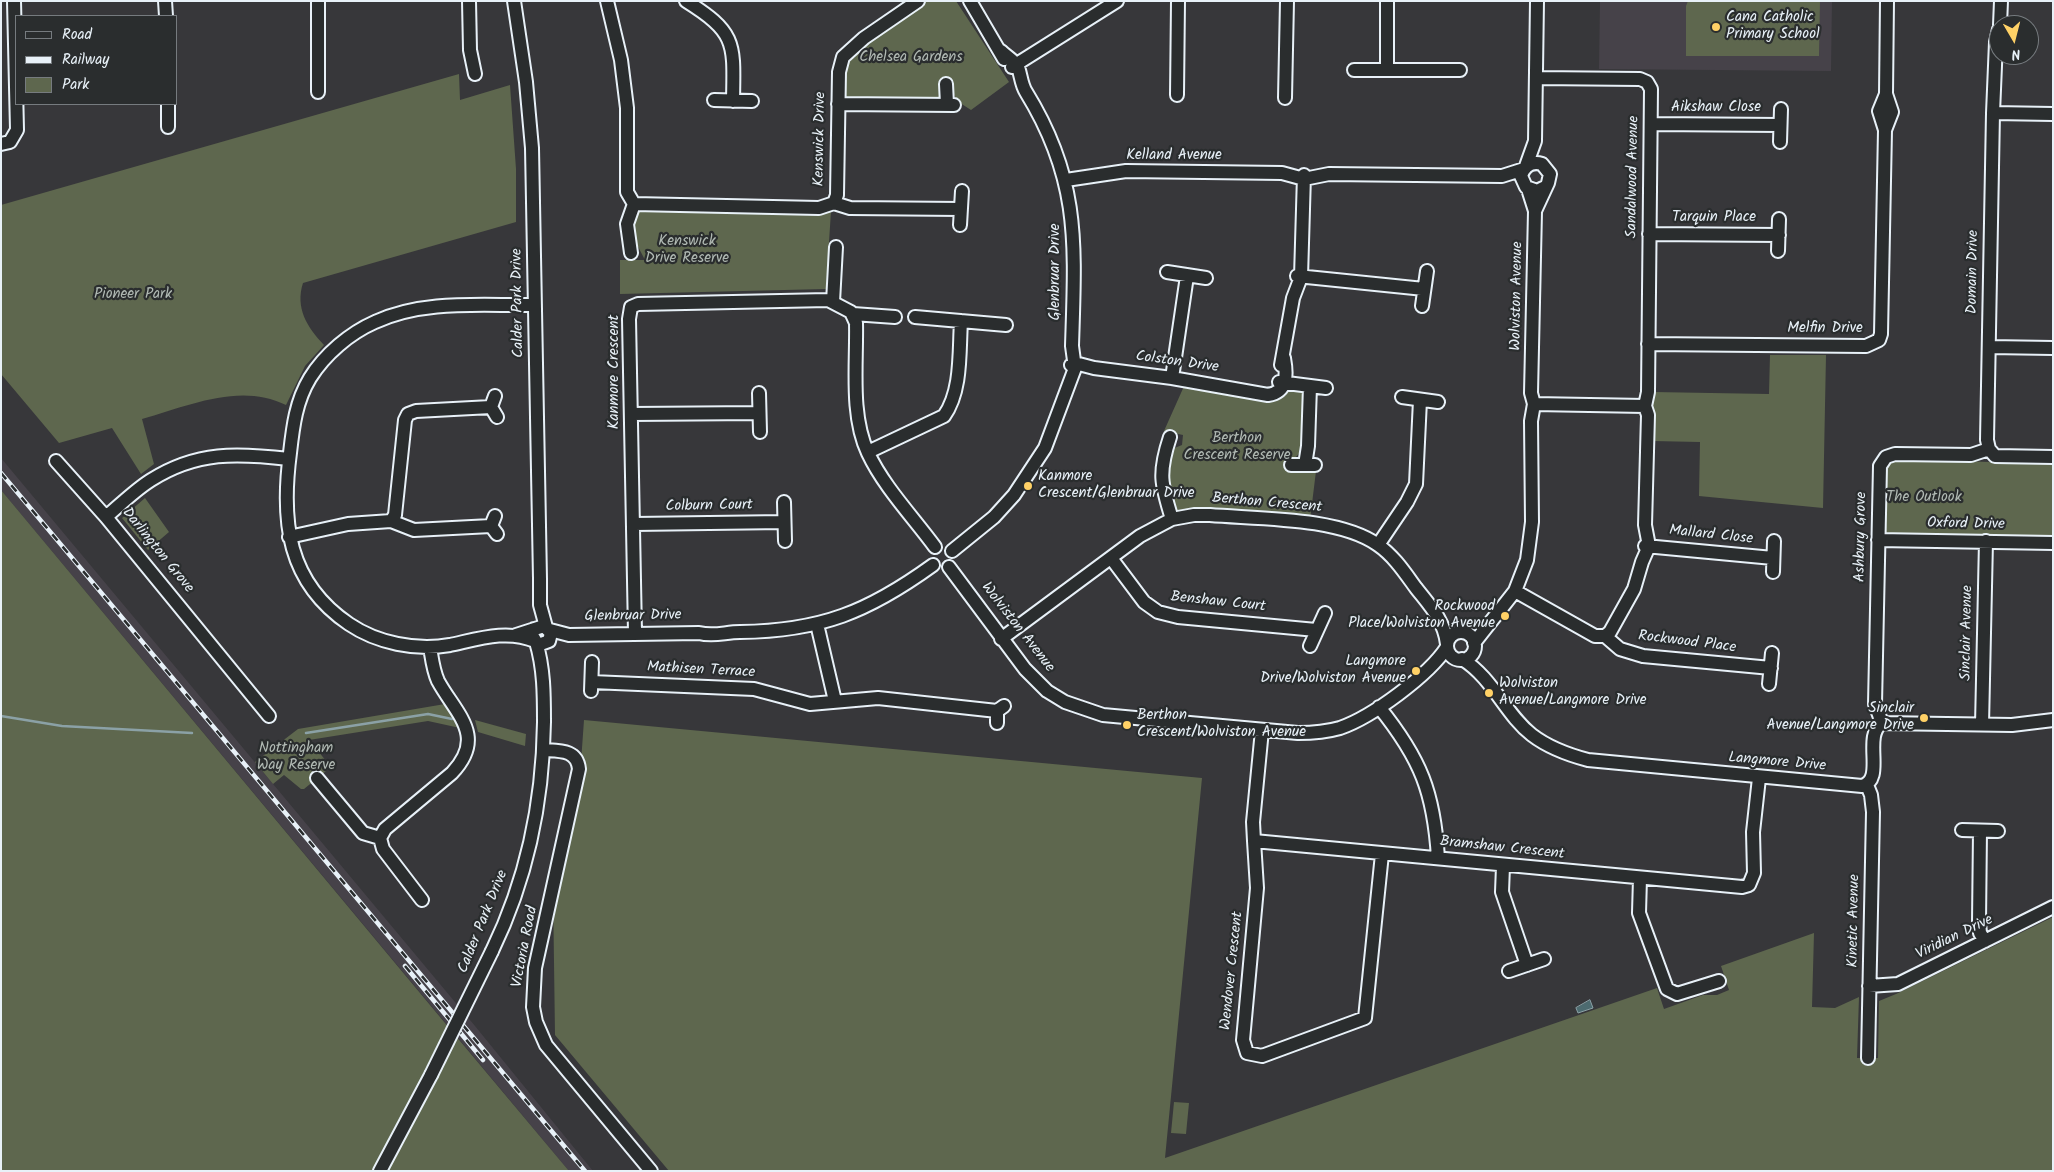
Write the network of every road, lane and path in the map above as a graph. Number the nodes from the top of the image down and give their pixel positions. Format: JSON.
{"nodes":[{"id":1,"x":14,"y":1,"type":"edge"},
{"id":2,"x":165,"y":1,"type":"edge"},
{"id":3,"x":318,"y":1,"type":"edge"},
{"id":4,"x":469,"y":1,"type":"edge"},
{"id":5,"x":514,"y":1,"type":"edge"},
{"id":6,"x":686,"y":1,"type":"edge"},
{"id":7,"x":918,"y":1,"type":"edge"},
{"id":8,"x":970,"y":1,"type":"edge"},
{"id":9,"x":1116,"y":1,"type":"edge"},
{"id":10,"x":1178,"y":1,"type":"edge"},
{"id":11,"x":1287,"y":1,"type":"edge"},
{"id":12,"x":1388,"y":1,"type":"edge"},
{"id":13,"x":1537,"y":1,"type":"edge"},
{"id":14,"x":1887,"y":1,"type":"edge"},
{"id":15,"x":2001,"y":1,"type":"edge"},
{"id":16,"x":2010,"y":1,"type":"edge"},
{"id":17,"x":610,"y":5,"type":"edge"},
{"id":18,"x":166,"y":15,"type":"edge"},
{"id":19,"x":2000,"y":15,"type":"edge"},
{"id":20,"x":2004,"y":15,"type":"edge"},
{"id":21,"x":1995,"y":65,"type":"edge"},
{"id":22,"x":15,"y":66,"type":"edge"},
{"id":23,"x":1014,"y":66,"type":"junction"},
{"id":24,"x":1354,"y":70,"type":"dead end"},
{"id":25,"x":1387,"y":70,"type":"junction"},
{"id":26,"x":1460,"y":70,"type":"dead end"},
{"id":27,"x":475,"y":74,"type":"dead end"},
{"id":28,"x":1536,"y":78,"type":"junction"},
{"id":29,"x":946,"y":84,"type":"dead end"},
{"id":30,"x":318,"y":92,"type":"dead end"},
{"id":31,"x":1177,"y":96,"type":"dead end"},
{"id":32,"x":1285,"y":98,"type":"dead end"},
{"id":33,"x":714,"y":100,"type":"dead end"},
{"id":34,"x":733,"y":101,"type":"junction"},
{"id":35,"x":752,"y":101,"type":"dead end"},
{"id":36,"x":838,"y":104,"type":"junction"},
{"id":37,"x":16,"y":105,"type":"edge"},
{"id":38,"x":168,"y":105,"type":"edge"},
{"id":39,"x":1781,"y":109,"type":"dead end"},
{"id":40,"x":1993,"y":113,"type":"junction"},
{"id":41,"x":2053,"y":114,"type":"edge"},
{"id":42,"x":1651,"y":124,"type":"junction"},
{"id":43,"x":1780,"y":125,"type":"junction"},
{"id":44,"x":168,"y":127,"type":"dead end"},
{"id":45,"x":1536,"y":141,"type":"junction"},
{"id":46,"x":1780,"y":142,"type":"dead end"},
{"id":47,"x":6,"y":143,"type":"edge"},
{"id":48,"x":1545,"y":167,"type":"junction"},
{"id":49,"x":1525,"y":168,"type":"junction"},
{"id":50,"x":1502,"y":176,"type":"junction"},
{"id":51,"x":1304,"y":177,"type":"junction"},
{"id":52,"x":1066,"y":180,"type":"junction"},
{"id":53,"x":1545,"y":187,"type":"junction"},
{"id":54,"x":1527,"y":188,"type":"junction"},
{"id":55,"x":962,"y":191,"type":"dead end"},
{"id":56,"x":834,"y":203,"type":"junction"},
{"id":57,"x":634,"y":204,"type":"junction"},
{"id":58,"x":961,"y":209,"type":"junction"},
{"id":59,"x":1535,"y":211,"type":"junction"},
{"id":60,"x":1779,"y":219,"type":"dead end"},
{"id":61,"x":960,"y":225,"type":"dead end"},
{"id":62,"x":1650,"y":234,"type":"junction"},
{"id":63,"x":1779,"y":235,"type":"junction"},
{"id":64,"x":836,"y":246,"type":"dead end"},
{"id":65,"x":1778,"y":251,"type":"dead end"},
{"id":66,"x":631,"y":254,"type":"dead end"},
{"id":67,"x":1427,"y":271,"type":"dead end"},
{"id":68,"x":1167,"y":272,"type":"dead end"},
{"id":69,"x":1187,"y":276,"type":"junction"},
{"id":70,"x":1299,"y":277,"type":"junction"},
{"id":71,"x":1206,"y":278,"type":"dead end"},
{"id":72,"x":1424,"y":290,"type":"junction"},
{"id":73,"x":833,"y":302,"type":"junction"},
{"id":74,"x":535,"y":305,"type":"junction"},
{"id":75,"x":1422,"y":306,"type":"dead end"},
{"id":76,"x":853,"y":314,"type":"junction"},
{"id":77,"x":895,"y":317,"type":"dead end"},
{"id":78,"x":915,"y":317,"type":"dead end"},
{"id":79,"x":961,"y":321,"type":"junction"},
{"id":80,"x":1006,"y":325,"type":"dead end"},
{"id":81,"x":1648,"y":344,"type":"junction"},
{"id":82,"x":1989,"y":347,"type":"junction"},
{"id":83,"x":2053,"y":348,"type":"edge"},
{"id":84,"x":1074,"y":365,"type":"junction"},
{"id":85,"x":1172,"y":378,"type":"junction"},
{"id":86,"x":1282,"y":382,"type":"junction"},
{"id":87,"x":1310,"y":386,"type":"junction"},
{"id":88,"x":1326,"y":388,"type":"dead end"},
{"id":89,"x":759,"y":393,"type":"dead end"},
{"id":90,"x":1402,"y":397,"type":"dead end"},
{"id":91,"x":1420,"y":400,"type":"junction"},
{"id":92,"x":1438,"y":402,"type":"dead end"},
{"id":93,"x":1536,"y":404,"type":"junction"},
{"id":94,"x":1643,"y":406,"type":"junction"},
{"id":95,"x":494,"y":407,"type":"dead end"},
{"id":96,"x":759,"y":413,"type":"junction"},
{"id":97,"x":631,"y":414,"type":"junction"},
{"id":98,"x":760,"y":432,"type":"dead end"},
{"id":99,"x":1170,"y":437,"type":"dead end"},
{"id":100,"x":1989,"y":448,"type":"junction"},
{"id":101,"x":868,"y":452,"type":"junction"},
{"id":102,"x":2053,"y":457,"type":"edge"},
{"id":103,"x":289,"y":459,"type":"junction"},
{"id":104,"x":56,"y":461,"type":"dead end"},
{"id":105,"x":1291,"y":465,"type":"dead end"},
{"id":106,"x":784,"y":502,"type":"dead end"},
{"id":107,"x":106,"y":517,"type":"junction"},
{"id":108,"x":1172,"y":519,"type":"junction"},
{"id":109,"x":391,"y":522,"type":"junction"},
{"id":110,"x":784,"y":522,"type":"junction"},
{"id":111,"x":634,"y":524,"type":"junction"},
{"id":112,"x":494,"y":525,"type":"dead end"},
{"id":113,"x":289,"y":538,"type":"junction"},
{"id":114,"x":1878,"y":540,"type":"junction"},
{"id":115,"x":785,"y":541,"type":"dead end"},
{"id":116,"x":1774,"y":541,"type":"dead end"},
{"id":117,"x":1986,"y":541,"type":"junction"},
{"id":118,"x":2053,"y":543,"type":"edge"},
{"id":119,"x":1378,"y":545,"type":"junction"},
{"id":120,"x":1647,"y":546,"type":"junction"},
{"id":121,"x":935,"y":547,"type":"junction"},
{"id":122,"x":952,"y":551,"type":"junction"},
{"id":123,"x":1111,"y":558,"type":"junction"},
{"id":124,"x":1774,"y":558,"type":"junction"},
{"id":125,"x":933,"y":565,"type":"junction"},
{"id":126,"x":949,"y":566,"type":"junction"},
{"id":127,"x":1774,"y":572,"type":"dead end"},
{"id":128,"x":1515,"y":591,"type":"junction"},
{"id":129,"x":1325,"y":613,"type":"dead end"},
{"id":130,"x":1440,"y":618,"type":"junction"},
{"id":131,"x":818,"y":624,"type":"junction"},
{"id":132,"x":1488,"y":625,"type":"junction"},
{"id":133,"x":1316,"y":630,"type":"junction"},
{"id":134,"x":1463,"y":632,"type":"junction"},
{"id":135,"x":635,"y":633,"type":"junction"},
{"id":136,"x":542,"y":635,"type":"junction"},
{"id":137,"x":1605,"y":636,"type":"junction"},
{"id":138,"x":1002,"y":638,"type":"junction"},
{"id":139,"x":1447,"y":645,"type":"junction"},
{"id":140,"x":1474,"y":645,"type":"junction"},
{"id":141,"x":1310,"y":646,"type":"dead end"},
{"id":142,"x":430,"y":647,"type":"junction"},
{"id":143,"x":1772,"y":652,"type":"dead end"},
{"id":144,"x":1460,"y":659,"type":"junction"},
{"id":145,"x":592,"y":662,"type":"dead end"},
{"id":146,"x":1433,"y":666,"type":"junction"},
{"id":147,"x":1771,"y":668,"type":"junction"},
{"id":148,"x":1482,"y":674,"type":"junction"},
{"id":149,"x":1769,"y":684,"type":"dead end"},
{"id":150,"x":836,"y":701,"type":"junction"},
{"id":151,"x":1379,"y":707,"type":"junction"},
{"id":152,"x":1000,"y":713,"type":"dead end"},
{"id":153,"x":269,"y":716,"type":"dead end"},
{"id":154,"x":2053,"y":720,"type":"edge"},
{"id":155,"x":1882,"y":723,"type":"junction"},
{"id":156,"x":1982,"y":725,"type":"junction"},
{"id":157,"x":1262,"y":730,"type":"junction"},
{"id":158,"x":544,"y":750,"type":"junction"},
{"id":159,"x":317,"y":778,"type":"dead end"},
{"id":160,"x":1759,"y":778,"type":"junction"},
{"id":161,"x":1867,"y":784,"type":"junction"},
{"id":162,"x":1962,"y":830,"type":"dead end"},
{"id":163,"x":1980,"y":831,"type":"junction"},
{"id":164,"x":1998,"y":831,"type":"dead end"},
{"id":165,"x":380,"y":838,"type":"junction"},
{"id":166,"x":1254,"y":840,"type":"junction"},
{"id":167,"x":1382,"y":854,"type":"junction"},
{"id":168,"x":1438,"y":858,"type":"junction"},
{"id":169,"x":1503,"y":866,"type":"junction"},
{"id":170,"x":1640,"y":878,"type":"junction"},
{"id":171,"x":422,"y":900,"type":"dead end"},
{"id":172,"x":2053,"y":908,"type":"edge"},
{"id":173,"x":1985,"y":941,"type":"junction"},
{"id":174,"x":1544,"y":958,"type":"dead end"},
{"id":175,"x":1527,"y":964,"type":"junction"},
{"id":176,"x":1509,"y":970,"type":"dead end"},
{"id":177,"x":1719,"y":981,"type":"dead end"},
{"id":178,"x":1870,"y":986,"type":"junction"},
{"id":179,"x":1868,"y":1058,"type":"dead end"},
{"id":180,"x":380,"y":1171,"type":"edge"},
{"id":181,"x":650,"y":1171,"type":"edge"}],
"edges":[{"from":1,"to":22,"type":"street"},
{"from":2,"to":18,"type":"street"},
{"from":3,"to":30,"type":"street"},
{"from":4,"to":27,"type":"street"},
{"from":5,"to":74,"type":"street","name":"Calder Park Drive"},
{"from":6,"to":34,"type":"street"},
{"from":7,"to":36,"type":"street","name":"Kenswick Drive"},
{"from":8,"to":23,"type":"street"},
{"from":9,"to":23,"type":"street"},
{"from":10,"to":31,"type":"street"},
{"from":11,"to":32,"type":"street"},
{"from":12,"to":25,"type":"street"},
{"from":13,"to":28,"type":"street"},
{"from":14,"to":81,"type":"street","name":"Melfin Drive"},
{"from":15,"to":19,"type":"street","name":"Domain Drive"},
{"from":16,"to":20,"type":"street","name":"Domain Drive"},
{"from":17,"to":57,"type":"street"},
{"from":21,"to":40,"type":"street","name":"Domain Drive"},
{"from":23,"to":52,"type":"street","name":"Glenbruar Drive"},
{"from":24,"to":25,"type":"street"},
{"from":25,"to":26,"type":"street"},
{"from":28,"to":42,"type":"street","name":"Sandalwood Avenue"},
{"from":28,"to":45,"type":"street"},
{"from":29,"to":36,"type":"street"},
{"from":33,"to":34,"type":"street"},
{"from":34,"to":35,"type":"street"},
{"from":36,"to":56,"type":"street","name":"Kenswick Drive"},
{"from":37,"to":47,"type":"street"},
{"from":38,"to":44,"type":"street"},
{"from":39,"to":43,"type":"street","name":"Aikshaw Close"},
{"from":40,"to":41,"type":"street"},
{"from":40,"to":82,"type":"street","name":"Domain Drive"},
{"from":42,"to":43,"type":"street","name":"Aikshaw Close"},
{"from":42,"to":62,"type":"street","name":"Sandalwood Avenue"},
{"from":43,"to":46,"type":"street","name":"Aikshaw Close"},
{"from":45,"to":48,"type":"street"},
{"from":45,"to":49,"type":"street"},
{"from":48,"to":49,"type":"street"},
{"from":48,"to":53,"type":"street"},
{"from":49,"to":50,"type":"street","name":"Kelland Avenue"},
{"from":49,"to":54,"type":"street"},
{"from":50,"to":51,"type":"street","name":"Kelland Avenue"},
{"from":50,"to":54,"type":"street","name":"Kelland Avenue"},
{"from":51,"to":52,"type":"street","name":"Kelland Avenue"},
{"from":51,"to":70,"type":"street"},
{"from":52,"to":84,"type":"street","name":"Glenbruar Drive"},
{"from":53,"to":54,"type":"street"},
{"from":53,"to":59,"type":"street","name":"Wolviston Avenue"},
{"from":54,"to":59,"type":"street","name":"Wolviston Avenue"},
{"from":55,"to":58,"type":"street"},
{"from":56,"to":57,"type":"street","name":"Kenswick Drive"},
{"from":56,"to":58,"type":"street"},
{"from":57,"to":66,"type":"street"},
{"from":58,"to":61,"type":"street"},
{"from":59,"to":93,"type":"street","name":"Wolviston Avenue"},
{"from":60,"to":63,"type":"street"},
{"from":62,"to":63,"type":"street","name":"Tarquin Place"},
{"from":62,"to":81,"type":"street","name":"Sandalwood Avenue"},
{"from":63,"to":65,"type":"street"},
{"from":64,"to":73,"type":"street"},
{"from":67,"to":72,"type":"street"},
{"from":68,"to":69,"type":"street"},
{"from":69,"to":71,"type":"street"},
{"from":69,"to":85,"type":"street"},
{"from":70,"to":72,"type":"street"},
{"from":70,"to":86,"type":"street"},
{"from":72,"to":75,"type":"street"},
{"from":73,"to":76,"type":"street","name":"Kanmore Crescent"},
{"from":73,"to":97,"type":"street","name":"Kanmore Crescent"},
{"from":74,"to":103,"type":"street"},
{"from":74,"to":136,"type":"street","name":"Calder Park Drive"},
{"from":76,"to":77,"type":"street","name":"Kanmore Crescent"},
{"from":76,"to":101,"type":"street"},
{"from":78,"to":79,"type":"street"},
{"from":79,"to":80,"type":"street"},
{"from":79,"to":101,"type":"street"},
{"from":81,"to":94,"type":"street","name":"Sandalwood Avenue"},
{"from":82,"to":83,"type":"street"},
{"from":82,"to":100,"type":"street","name":"Domain Drive"},
{"from":84,"to":85,"type":"street","name":"Colston Drive"},
{"from":84,"to":122,"type":"street","name":"Glenbruar Drive"},
{"from":85,"to":86,"type":"street","name":"Colston Drive"},
{"from":86,"to":87,"type":"street"},
{"from":87,"to":88,"type":"street"},
{"from":87,"to":105,"type":"street"},
{"from":89,"to":96,"type":"street"},
{"from":90,"to":91,"type":"street"},
{"from":91,"to":92,"type":"street"},
{"from":91,"to":119,"type":"street"},
{"from":93,"to":94,"type":"street"},
{"from":93,"to":128,"type":"street","name":"Wolviston Avenue"},
{"from":94,"to":120,"type":"street","name":"Sandalwood Avenue"},
{"from":95,"to":109,"type":"street"},
{"from":96,"to":97,"type":"street"},
{"from":96,"to":98,"type":"street"},
{"from":97,"to":111,"type":"street","name":"Kanmore Crescent"},
{"from":99,"to":108,"type":"street"},
{"from":100,"to":102,"type":"street"},
{"from":100,"to":114,"type":"street","name":"Ashbury Grove"},
{"from":101,"to":121,"type":"street"},
{"from":103,"to":107,"type":"street","name":"Darlington Grove"},
{"from":103,"to":113,"type":"street"},
{"from":104,"to":107,"type":"street"},
{"from":106,"to":110,"type":"street"},
{"from":107,"to":153,"type":"street","name":"Darlington Grove"},
{"from":108,"to":119,"type":"street","name":"Berthon Crescent"},
{"from":108,"to":123,"type":"street","name":"Berthon Crescent"},
{"from":109,"to":112,"type":"street"},
{"from":109,"to":113,"type":"street"},
{"from":110,"to":111,"type":"street","name":"Colburn Court"},
{"from":110,"to":115,"type":"street"},
{"from":111,"to":135,"type":"street","name":"Kanmore Crescent"},
{"from":113,"to":142,"type":"street"},
{"from":114,"to":117,"type":"street","name":"Oxford Drive"},
{"from":114,"to":155,"type":"street","name":"Ashbury Grove"},
{"from":116,"to":124,"type":"street","name":"Mallard Close"},
{"from":117,"to":118,"type":"street","name":"Oxford Drive"},
{"from":117,"to":156,"type":"street","name":"Sinclair Avenue"},
{"from":119,"to":130,"type":"street","name":"Berthon Crescent"},
{"from":120,"to":124,"type":"street","name":"Mallard Close"},
{"from":120,"to":137,"type":"street","name":"Sandalwood Avenue"},
{"from":121,"to":122,"type":"street"},
{"from":121,"to":125,"type":"street"},
{"from":122,"to":126,"type":"street"},
{"from":123,"to":133,"type":"street","name":"Benshaw Court"},
{"from":123,"to":138,"type":"street","name":"Berthon Crescent"},
{"from":124,"to":127,"type":"street","name":"Mallard Close"},
{"from":125,"to":126,"type":"street"},
{"from":125,"to":131,"type":"street","name":"Glenbruar Drive"},
{"from":126,"to":138,"type":"street","name":"Wolviston Avenue"},
{"from":128,"to":132,"type":"street","name":"Wolviston Avenue"},
{"from":128,"to":137,"type":"street"},
{"from":129,"to":133,"type":"street"},
{"from":130,"to":134,"type":"street","name":"Berthon Crescent"},
{"from":130,"to":139,"type":"street","name":"Berthon Crescent"},
{"from":131,"to":135,"type":"street","name":"Glenbruar Drive"},
{"from":131,"to":150,"type":"street"},
{"from":132,"to":134,"type":"street"},
{"from":132,"to":140,"type":"street","name":"Wolviston Avenue"},
{"from":133,"to":141,"type":"street"},
{"from":134,"to":139,"type":"street"},
{"from":134,"to":140,"type":"street"},
{"from":135,"to":136,"type":"street","name":"Glenbruar Drive"},
{"from":136,"to":142,"type":"street","name":"Glenbruar Drive"},
{"from":136,"to":158,"type":"street","name":"Calder Park Drive"},
{"from":137,"to":147,"type":"street","name":"Rockwood Place"},
{"from":138,"to":157,"type":"street","name":"Wolviston Avenue"},
{"from":139,"to":144,"type":"street"},
{"from":139,"to":146,"type":"street","name":"Wolviston Avenue"},
{"from":140,"to":144,"type":"street"},
{"from":140,"to":148,"type":"street","name":"Langmore Drive"},
{"from":142,"to":165,"type":"street"},
{"from":143,"to":147,"type":"street"},
{"from":144,"to":146,"type":"street","name":"Wolviston Avenue"},
{"from":144,"to":148,"type":"street","name":"Langmore Drive"},
{"from":145,"to":150,"type":"street","name":"Mathisen Terrace"},
{"from":146,"to":151,"type":"street","name":"Wolviston Avenue"},
{"from":147,"to":149,"type":"street"},
{"from":148,"to":160,"type":"street","name":"Langmore Drive"},
{"from":150,"to":152,"type":"street","name":"Mathisen Terrace"},
{"from":151,"to":157,"type":"street","name":"Wolviston Avenue"},
{"from":151,"to":168,"type":"street"},
{"from":154,"to":156,"type":"street"},
{"from":155,"to":156,"type":"street"},
{"from":155,"to":161,"type":"street"},
{"from":157,"to":166,"type":"street"},
{"from":158,"to":180,"type":"street","name":"Calder Park Drive","bridge":true},
{"from":158,"to":181,"type":"street","name":"Victoria Road"},
{"from":159,"to":165,"type":"street"},
{"from":160,"to":161,"type":"street","name":"Langmore Drive"},
{"from":160,"to":170,"type":"street","name":"Bramshaw Crescent"},
{"from":161,"to":178,"type":"street","name":"Kinetic Avenue"},
{"from":162,"to":163,"type":"street"},
{"from":163,"to":164,"type":"street"},
{"from":163,"to":173,"type":"street"},
{"from":165,"to":171,"type":"street"},
{"from":166,"to":167,"type":"street","name":"Bramshaw Crescent"},
{"from":166,"to":167,"type":"street","name":"Wendover Crescent"},
{"from":167,"to":168,"type":"street","name":"Bramshaw Crescent"},
{"from":168,"to":169,"type":"street","name":"Bramshaw Crescent"},
{"from":169,"to":170,"type":"street","name":"Bramshaw Crescent"},
{"from":169,"to":175,"type":"street"},
{"from":170,"to":177,"type":"street"},
{"from":172,"to":173,"type":"street","name":"Viridian Drive"},
{"from":173,"to":178,"type":"street","name":"Viridian Drive"},
{"from":174,"to":175,"type":"street"},
{"from":175,"to":176,"type":"street"},
{"from":178,"to":179,"type":"street","name":"Kinetic Avenue"}]}
